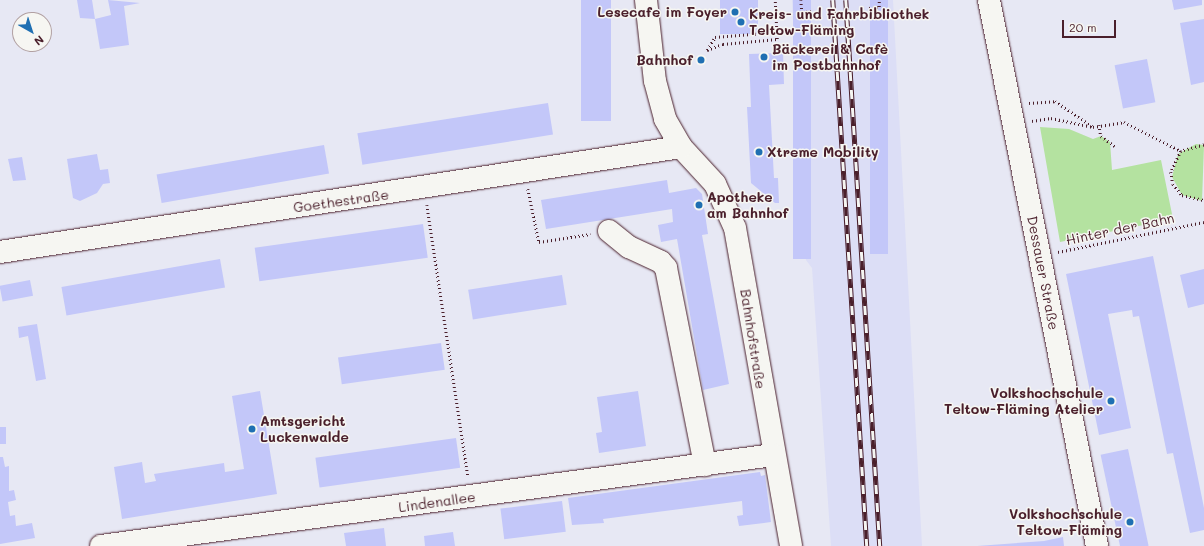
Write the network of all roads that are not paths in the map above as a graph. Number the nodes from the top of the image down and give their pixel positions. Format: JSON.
{"nodes":[{"id":1,"x":646,"y":0,"type":"edge"},
{"id":2,"x":989,"y":0,"type":"edge"},
{"id":3,"x":681,"y":147,"type":"junction"},
{"id":4,"x":608,"y":231,"type":"road end"},
{"id":5,"x":0,"y":252,"type":"edge"},
{"id":6,"x":773,"y":455,"type":"junction"},
{"id":7,"x":705,"y":465,"type":"junction"},
{"id":8,"x":101,"y":546,"type":"edge"},
{"id":9,"x":791,"y":546,"type":"edge"},
{"id":10,"x":1097,"y":546,"type":"edge"}],
"edges":[{"from":1,"to":3,"type":"street","name":"Bahnhofstraße"},
{"from":2,"to":10,"type":"street","name":"Dessauer Straße"},
{"from":3,"to":5,"type":"street","name":"Goethestraße"},
{"from":3,"to":6,"type":"street","name":"Bahnhofstraße"},
{"from":4,"to":7,"type":"street"},
{"from":6,"to":7,"type":"street","name":"Lindenallee"},
{"from":6,"to":9,"type":"street","name":"Bahnhofstraße"},
{"from":7,"to":8,"type":"street","name":"Lindenallee"}]}
